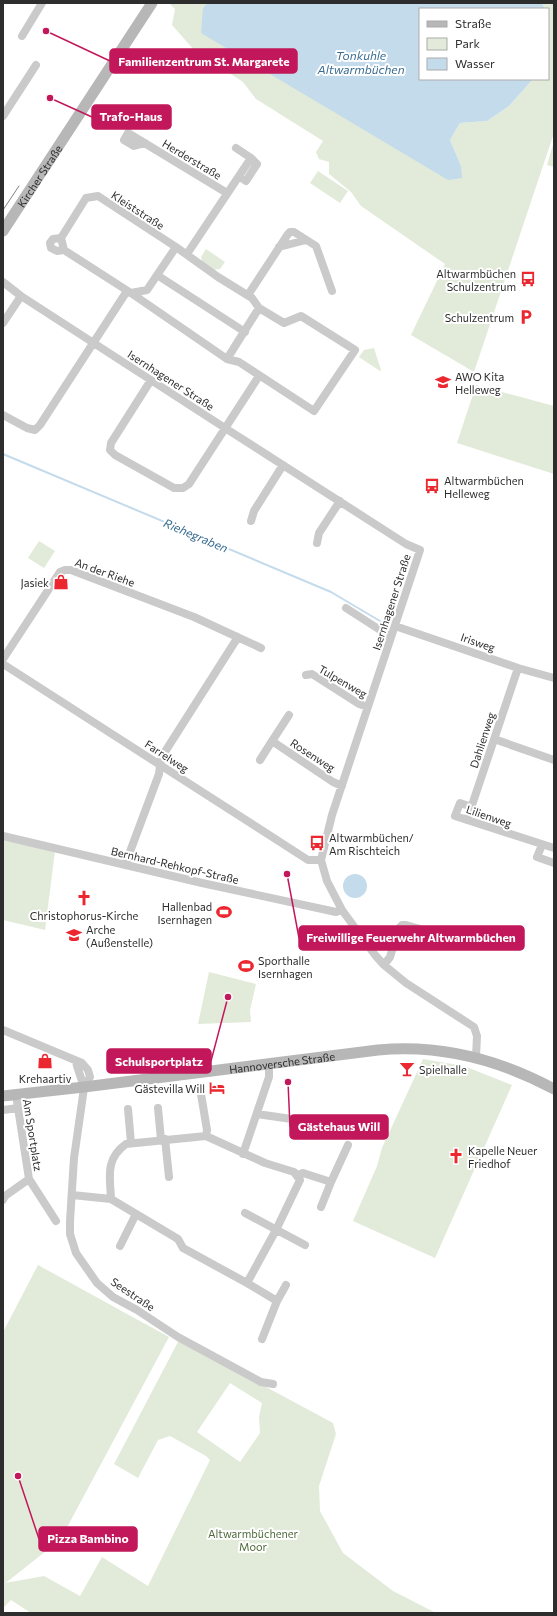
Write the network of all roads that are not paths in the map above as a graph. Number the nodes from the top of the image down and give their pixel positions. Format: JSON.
{"nodes":[{"id":1,"x":42,"y":3,"type":"edge"},
{"id":2,"x":152,"y":3,"type":"edge"},
{"id":3,"x":22,"y":36,"type":"dead end"},
{"id":4,"x":36,"y":65,"type":"dead end"},
{"id":5,"x":3,"y":116,"type":"edge"},
{"id":6,"x":144,"y":143,"type":"dead end"},
{"id":7,"x":236,"y":148,"type":"dead end"},
{"id":8,"x":227,"y":193,"type":"junction"},
{"id":9,"x":3,"y":232,"type":"edge"},
{"id":10,"x":61,"y":238,"type":"junction"},
{"id":11,"x":306,"y":240,"type":"junction"},
{"id":12,"x":176,"y":247,"type":"junction"},
{"id":13,"x":279,"y":247,"type":"junction"},
{"id":14,"x":64,"y":250,"type":"junction"},
{"id":15,"x":187,"y":254,"type":"junction"},
{"id":16,"x":157,"y":275,"type":"junction"},
{"id":17,"x":3,"y":282,"type":"edge"},
{"id":18,"x":332,"y":291,"type":"dead end"},
{"id":19,"x":129,"y":292,"type":"junction"},
{"id":20,"x":248,"y":295,"type":"junction"},
{"id":21,"x":21,"y":296,"type":"junction"},
{"id":22,"x":259,"y":308,"type":"junction"},
{"id":23,"x":3,"y":324,"type":"edge"},
{"id":24,"x":245,"y":332,"type":"junction"},
{"id":25,"x":92,"y":343,"type":"junction"},
{"id":26,"x":227,"y":360,"type":"junction"},
{"id":27,"x":259,"y":376,"type":"junction"},
{"id":28,"x":151,"y":380,"type":"junction"},
{"id":29,"x":3,"y":415,"type":"edge"},
{"id":30,"x":225,"y":428,"type":"junction"},
{"id":31,"x":283,"y":465,"type":"junction"},
{"id":32,"x":340,"y":501,"type":"junction"},
{"id":33,"x":251,"y":521,"type":"dead end"},
{"id":34,"x":317,"y":544,"type":"dead end"},
{"id":35,"x":346,"y":608,"type":"dead end"},
{"id":36,"x":395,"y":626,"type":"junction"},
{"id":37,"x":238,"y":637,"type":"junction"},
{"id":38,"x":391,"y":637,"type":"junction"},
{"id":39,"x":261,"y":648,"type":"dead end"},
{"id":40,"x":3,"y":659,"type":"edge"},
{"id":41,"x":3,"y":664,"type":"edge"},
{"id":42,"x":518,"y":668,"type":"junction"},
{"id":43,"x":306,"y":675,"type":"dead end"},
{"id":44,"x":554,"y":678,"type":"edge"},
{"id":45,"x":368,"y":707,"type":"junction"},
{"id":46,"x":289,"y":715,"type":"dead end"},
{"id":47,"x":494,"y":739,"type":"junction"},
{"id":48,"x":272,"y":741,"type":"junction"},
{"id":49,"x":260,"y":760,"type":"dead end"},
{"id":50,"x":554,"y":760,"type":"edge"},
{"id":51,"x":160,"y":765,"type":"junction"},
{"id":52,"x":342,"y":786,"type":"junction"},
{"id":53,"x":472,"y":807,"type":"junction"},
{"id":54,"x":467,"y":820,"type":"junction"},
{"id":55,"x":3,"y":836,"type":"edge"},
{"id":56,"x":542,"y":845,"type":"junction"},
{"id":57,"x":554,"y":848,"type":"edge"},
{"id":58,"x":321,"y":860,"type":"junction"},
{"id":59,"x":554,"y":863,"type":"edge"},
{"id":60,"x":125,"y":865,"type":"junction"},
{"id":61,"x":342,"y":910,"type":"junction"},
{"id":62,"x":448,"y":937,"type":"dead end"},
{"id":63,"x":384,"y":965,"type":"junction"},
{"id":64,"x":3,"y":1030,"type":"edge"},
{"id":65,"x":476,"y":1057,"type":"junction"},
{"id":66,"x":269,"y":1064,"type":"junction"},
{"id":67,"x":84,"y":1087,"type":"junction"},
{"id":68,"x":554,"y":1089,"type":"edge"},
{"id":69,"x":201,"y":1094,"type":"dead end"},
{"id":70,"x":16,"y":1095,"type":"junction"},
{"id":71,"x":3,"y":1096,"type":"edge"},
{"id":72,"x":18,"y":1108,"type":"junction"},
{"id":73,"x":158,"y":1108,"type":"dead end"},
{"id":74,"x":128,"y":1109,"type":"dead end"},
{"id":75,"x":3,"y":1110,"type":"edge"},
{"id":76,"x":257,"y":1114,"type":"junction"},
{"id":77,"x":319,"y":1123,"type":"dead end"},
{"id":78,"x":206,"y":1136,"type":"junction"},
{"id":79,"x":163,"y":1139,"type":"junction"},
{"id":80,"x":131,"y":1143,"type":"junction"},
{"id":81,"x":348,"y":1145,"type":"dead end"},
{"id":82,"x":243,"y":1154,"type":"junction"},
{"id":83,"x":298,"y":1175,"type":"junction"},
{"id":84,"x":169,"y":1177,"type":"dead end"},
{"id":85,"x":29,"y":1178,"type":"junction"},
{"id":86,"x":331,"y":1182,"type":"junction"},
{"id":87,"x":72,"y":1195,"type":"junction"},
{"id":88,"x":112,"y":1199,"type":"junction"},
{"id":89,"x":3,"y":1200,"type":"edge"},
{"id":90,"x":321,"y":1207,"type":"dead end"},
{"id":91,"x":245,"y":1213,"type":"dead end"},
{"id":92,"x":136,"y":1214,"type":"junction"},
{"id":93,"x":56,"y":1221,"type":"dead end"},
{"id":94,"x":276,"y":1230,"type":"junction"},
{"id":95,"x":304,"y":1245,"type":"dead end"},
{"id":96,"x":120,"y":1246,"type":"dead end"},
{"id":97,"x":247,"y":1283,"type":"junction"},
{"id":98,"x":286,"y":1286,"type":"dead end"},
{"id":99,"x":277,"y":1302,"type":"junction"},
{"id":100,"x":262,"y":1339,"type":"dead end"},
{"id":101,"x":273,"y":1384,"type":"dead end"}],
"edges":[{"from":1,"to":3,"type":"street"},
{"from":2,"to":9,"type":"main road","name":"Kircher Straße"},
{"from":4,"to":5,"type":"street"},
{"from":6,"to":8,"type":"street","name":"Herderstraße"},
{"from":7,"to":8,"type":"street"},
{"from":8,"to":15,"type":"street"},
{"from":10,"to":12,"type":"street","name":"Kleiststraße"},
{"from":10,"to":14,"type":"street"},
{"from":10,"to":14,"type":"street","name":"Kleiststraße"},
{"from":11,"to":13,"type":"street"},
{"from":11,"to":13,"type":"street"},
{"from":11,"to":18,"type":"street"},
{"from":12,"to":15,"type":"street","name":"Kleiststraße"},
{"from":12,"to":16,"type":"street"},
{"from":13,"to":20,"type":"street"},
{"from":14,"to":19,"type":"street","name":"Kleiststraße"},
{"from":15,"to":20,"type":"street","name":"Kleiststraße"},
{"from":16,"to":19,"type":"street"},
{"from":16,"to":24,"type":"street"},
{"from":17,"to":21,"type":"street","name":"Isernhagener Straße"},
{"from":19,"to":25,"type":"street"},
{"from":19,"to":26,"type":"street","name":"Kleiststraße"},
{"from":20,"to":22,"type":"street","name":"Kleiststraße"},
{"from":21,"to":23,"type":"street"},
{"from":21,"to":25,"type":"street","name":"Isernhagener Straße"},
{"from":22,"to":24,"type":"street"},
{"from":22,"to":27,"type":"street","name":"Kleiststraße"},
{"from":24,"to":26,"type":"street"},
{"from":25,"to":28,"type":"street","name":"Isernhagener Straße"},
{"from":25,"to":29,"type":"street"},
{"from":26,"to":27,"type":"street","name":"Kleiststraße"},
{"from":27,"to":30,"type":"street"},
{"from":28,"to":30,"type":"street","name":"Isernhagener Straße"},
{"from":28,"to":30,"type":"street"},
{"from":30,"to":31,"type":"street","name":"Isernhagener Straße"},
{"from":31,"to":32,"type":"street","name":"Isernhagener Straße"},
{"from":31,"to":33,"type":"street"},
{"from":32,"to":34,"type":"street"},
{"from":32,"to":36,"type":"street","name":"Isernhagener Straße"},
{"from":35,"to":38,"type":"street"},
{"from":36,"to":38,"type":"street","name":"Isernhagener Straße"},
{"from":36,"to":42,"type":"street","name":"Irisweg"},
{"from":37,"to":39,"type":"street","name":"An der Riehe"},
{"from":37,"to":40,"type":"street","name":"An der Riehe"},
{"from":37,"to":51,"type":"street"},
{"from":38,"to":45,"type":"street","name":"Isernhagener Straße"},
{"from":41,"to":51,"type":"street","name":"Farrelweg"},
{"from":42,"to":44,"type":"street","name":"Irisweg"},
{"from":42,"to":47,"type":"street","name":"Dahlienweg"},
{"from":43,"to":45,"type":"street","name":"Tulpenweg"},
{"from":45,"to":52,"type":"street","name":"Isernhagener Straße"},
{"from":46,"to":48,"type":"street","name":"Rosenweg"},
{"from":47,"to":50,"type":"street"},
{"from":47,"to":53,"type":"street","name":"Dahlienweg"},
{"from":48,"to":49,"type":"street","name":"Rosenweg"},
{"from":48,"to":52,"type":"street","name":"Rosenweg"},
{"from":51,"to":58,"type":"street","name":"Farrelweg"},
{"from":51,"to":60,"type":"street"},
{"from":52,"to":58,"type":"street","name":"Isernhagener Straße"},
{"from":53,"to":54,"type":"street","name":"Dahlienweg"},
{"from":53,"to":54,"type":"street","name":"Lilienweg"},
{"from":54,"to":56,"type":"street","name":"Lilienweg"},
{"from":55,"to":60,"type":"street","name":"Bernhard-Rehkopf-Straße"},
{"from":56,"to":57,"type":"street","name":"Lilienweg"},
{"from":56,"to":59,"type":"street"},
{"from":58,"to":61,"type":"street","name":"Isernhagener Straße"},
{"from":60,"to":61,"type":"street","name":"Bernhard-Rehkopf-Straße"},
{"from":61,"to":63,"type":"street","name":"Isernhagener Straße"},
{"from":62,"to":63,"type":"street"},
{"from":63,"to":65,"type":"street","name":"Isernhagener Straße"},
{"from":64,"to":67,"type":"street"},
{"from":65,"to":66,"type":"main road","name":"Hannoversche Straße"},
{"from":65,"to":68,"type":"main road","name":"Hannoversche Straße"},
{"from":66,"to":67,"type":"main road","name":"Hannoversche Straße"},
{"from":66,"to":76,"type":"street"},
{"from":67,"to":70,"type":"main road","name":"Hannoversche Straße"},
{"from":67,"to":87,"type":"street","name":"Seestraße"},
{"from":69,"to":78,"type":"street"},
{"from":70,"to":71,"type":"main road","name":"Hannoversche Straße"},
{"from":70,"to":72,"type":"street","name":"Am Sportplatz"},
{"from":72,"to":75,"type":"street"},
{"from":72,"to":85,"type":"street","name":"Am Sportplatz"},
{"from":73,"to":79,"type":"street"},
{"from":74,"to":80,"type":"street"},
{"from":76,"to":77,"type":"street"},
{"from":76,"to":82,"type":"street"},
{"from":78,"to":79,"type":"street"},
{"from":78,"to":82,"type":"street"},
{"from":79,"to":80,"type":"street"},
{"from":79,"to":84,"type":"street"},
{"from":80,"to":88,"type":"street"},
{"from":81,"to":86,"type":"street"},
{"from":82,"to":83,"type":"street"},
{"from":83,"to":86,"type":"street"},
{"from":83,"to":94,"type":"street"},
{"from":85,"to":89,"type":"street","name":"Am Sportplatz"},
{"from":85,"to":93,"type":"street","name":"Am Sportplatz"},
{"from":86,"to":90,"type":"street"},
{"from":87,"to":88,"type":"street"},
{"from":87,"to":101,"type":"street","name":"Seestraße"},
{"from":88,"to":92,"type":"street"},
{"from":91,"to":94,"type":"street"},
{"from":92,"to":96,"type":"street"},
{"from":92,"to":97,"type":"street"},
{"from":94,"to":95,"type":"street"},
{"from":94,"to":97,"type":"street"},
{"from":97,"to":99,"type":"street"},
{"from":98,"to":99,"type":"street"},
{"from":99,"to":100,"type":"street"}]}
